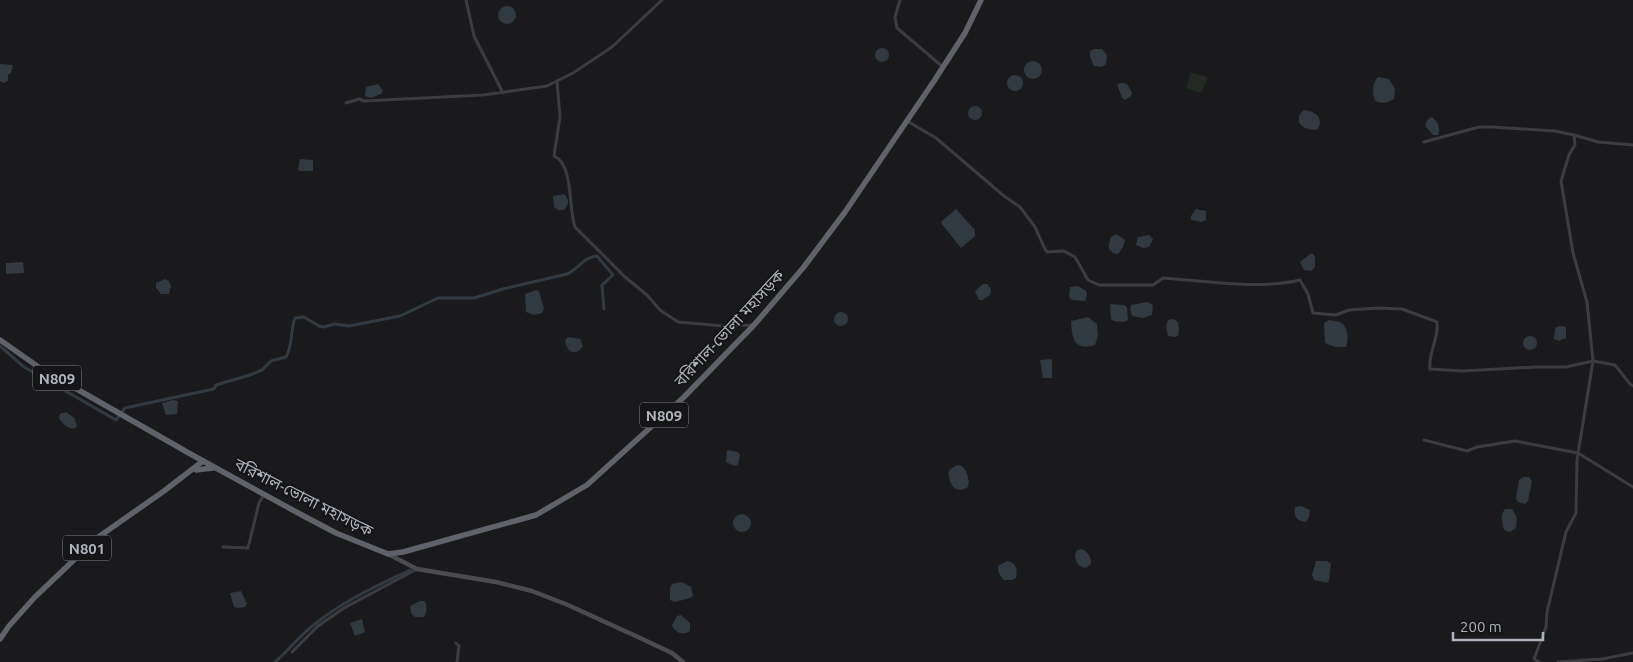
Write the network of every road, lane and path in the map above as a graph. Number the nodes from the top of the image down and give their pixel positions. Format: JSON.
{"nodes":[{"id":1,"x":466,"y":0,"type":"edge"},
{"id":2,"x":662,"y":0,"type":"edge"},
{"id":3,"x":900,"y":0,"type":"edge"},
{"id":4,"x":981,"y":0,"type":"edge"},
{"id":5,"x":943,"y":67,"type":"junction"},
{"id":6,"x":557,"y":81,"type":"junction"},
{"id":7,"x":503,"y":92,"type":"junction"},
{"id":8,"x":346,"y":103,"type":"dead end"},
{"id":9,"x":907,"y":121,"type":"junction"},
{"id":10,"x":1574,"y":135,"type":"junction"},
{"id":11,"x":1424,"y":142,"type":"dead end"},
{"id":12,"x":1633,"y":145,"type":"edge"},
{"id":13,"x":754,"y":325,"type":"junction"},
{"id":14,"x":0,"y":340,"type":"edge"},
{"id":15,"x":1592,"y":361,"type":"junction"},
{"id":16,"x":1633,"y":386,"type":"edge"},
{"id":17,"x":1424,"y":440,"type":"dead end"},
{"id":18,"x":1578,"y":453,"type":"junction"},
{"id":19,"x":194,"y":456,"type":"junction"},
{"id":20,"x":204,"y":462,"type":"junction"},
{"id":21,"x":215,"y":468,"type":"junction"},
{"id":22,"x":192,"y":471,"type":"junction"},
{"id":23,"x":1633,"y":487,"type":"edge"},
{"id":24,"x":264,"y":494,"type":"junction"},
{"id":25,"x":223,"y":548,"type":"dead end"},
{"id":26,"x":388,"y":554,"type":"junction"},
{"id":27,"x":417,"y":569,"type":"junction"},
{"id":28,"x":0,"y":639,"type":"edge"},
{"id":29,"x":456,"y":643,"type":"dead end"},
{"id":30,"x":292,"y":652,"type":"dead end"},
{"id":31,"x":1633,"y":653,"type":"edge"},
{"id":32,"x":457,"y":662,"type":"edge"},
{"id":33,"x":683,"y":662,"type":"edge"},
{"id":34,"x":1539,"y":662,"type":"edge"},
{"id":35,"x":1558,"y":662,"type":"edge"}],
"edges":[{"from":1,"to":7,"type":"street"},
{"from":2,"to":6,"type":"street"},
{"from":3,"to":5,"type":"street"},
{"from":4,"to":5,"type":"highway","name":"বরিশাল-ভোলা মহাসড়ক","number":"N809"},
{"from":5,"to":9,"type":"highway","name":"বরিশাল-ভোলা মহাসড়ক","number":"N809"},
{"from":6,"to":7,"type":"street"},
{"from":6,"to":13,"type":"street"},
{"from":7,"to":8,"type":"street"},
{"from":9,"to":13,"type":"highway","name":"বরিশাল-ভোলা মহাসড়ক","number":"N809"},
{"from":9,"to":15,"type":"street"},
{"from":10,"to":11,"type":"street"},
{"from":10,"to":12,"type":"street"},
{"from":10,"to":15,"type":"street"},
{"from":13,"to":26,"type":"highway","name":"বরিশাল-ভোলা মহাসড়ক","number":"N809"},
{"from":14,"to":19,"type":"highway","name":"বরিশাল-ভোলা মহাসড়ক","number":"N809"},
{"from":15,"to":16,"type":"street"},
{"from":15,"to":18,"type":"street"},
{"from":17,"to":18,"type":"street"},
{"from":18,"to":23,"type":"street"},
{"from":18,"to":34,"type":"street"},
{"from":19,"to":20,"type":"highway","name":"বরিশাল-ভোলা মহাসড়ক","number":"N809"},
{"from":19,"to":22,"type":"highway"},
{"from":20,"to":21,"type":"highway","name":"বরিশাল-ভোলা মহাসড়ক","number":"N809"},
{"from":20,"to":22,"type":"highway","number":"N801"},
{"from":21,"to":22,"type":"highway","number":"N801"},
{"from":21,"to":24,"type":"highway","name":"বরিশাল-ভোলা মহাসড়ক","number":"N809"},
{"from":22,"to":28,"type":"highway","number":"N801"},
{"from":24,"to":25,"type":"street"},
{"from":24,"to":26,"type":"highway","name":"বরিশাল-ভোলা মহাসড়ক","number":"N809"},
{"from":26,"to":27,"type":"main road"},
{"from":27,"to":30,"type":"street"},
{"from":27,"to":33,"type":"main road"},
{"from":29,"to":32,"type":"street"},
{"from":31,"to":35,"type":"street"}]}
